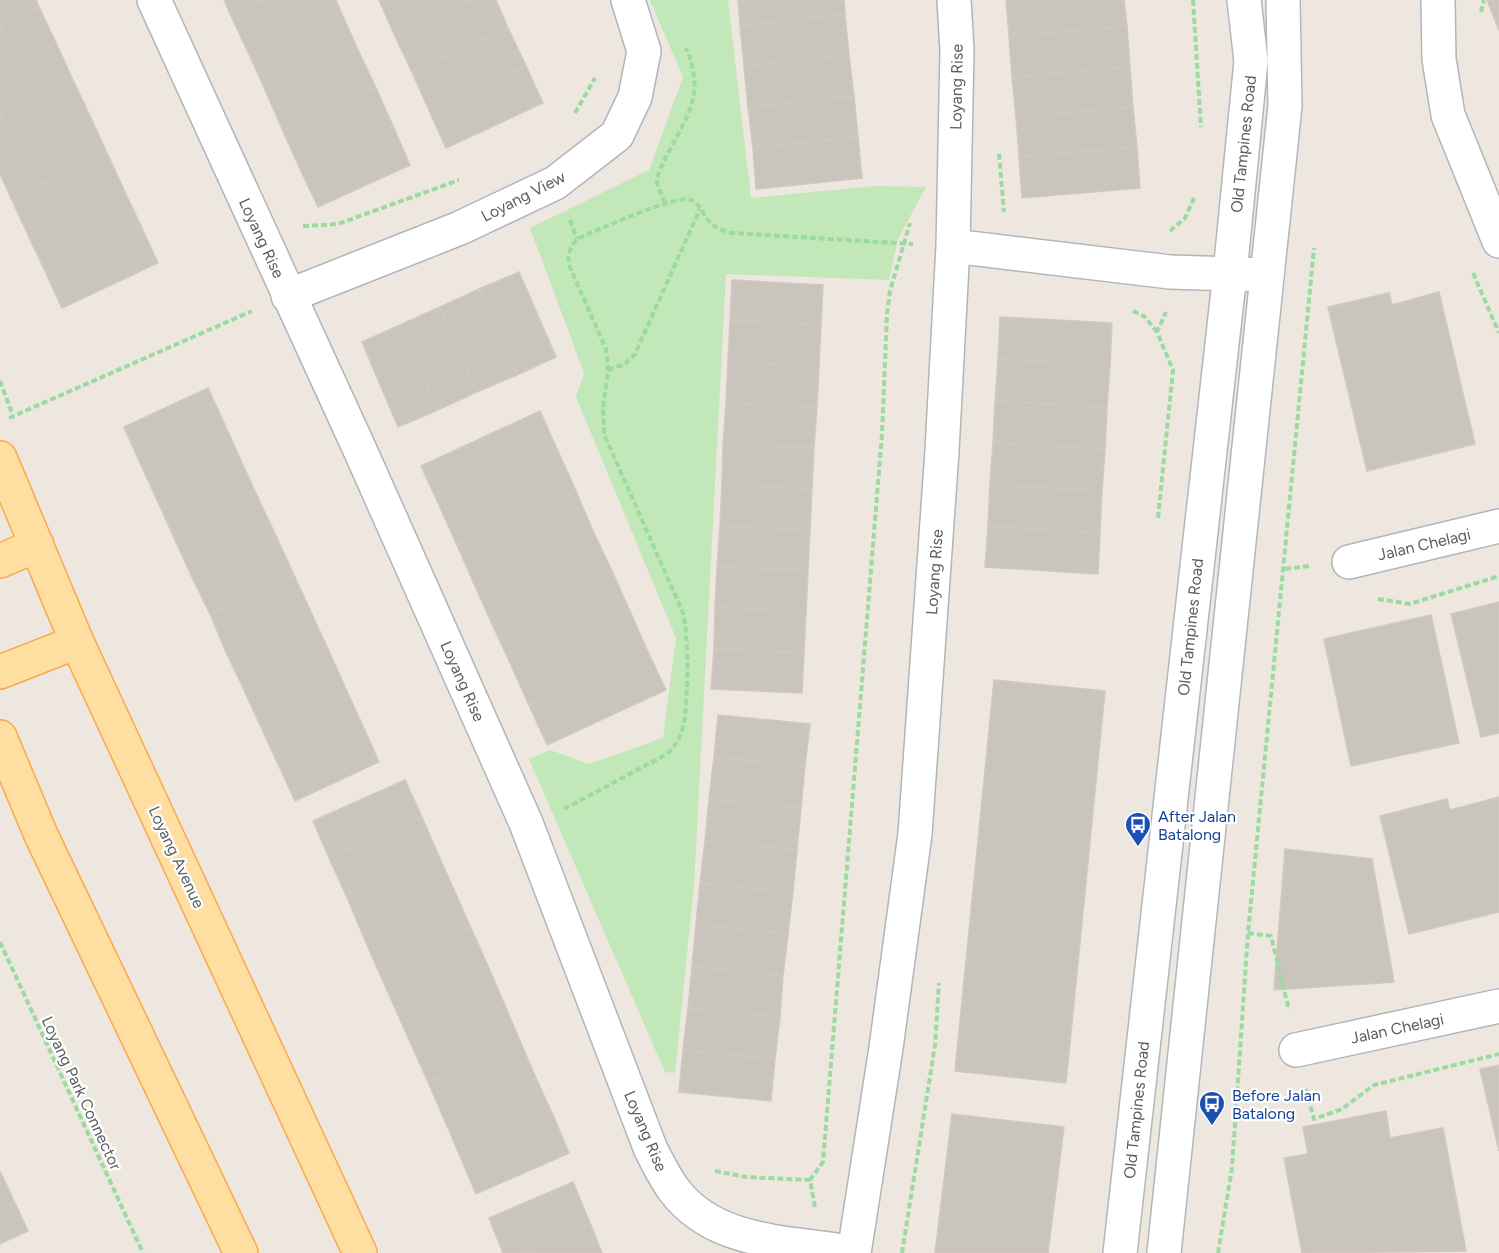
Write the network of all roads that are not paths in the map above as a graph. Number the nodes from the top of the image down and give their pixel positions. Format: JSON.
{"nodes":[{"id":1,"x":154,"y":0,"type":"edge"},
{"id":2,"x":628,"y":0,"type":"edge"},
{"id":3,"x":954,"y":0,"type":"edge"},
{"id":4,"x":1244,"y":0,"type":"edge"},
{"id":5,"x":1283,"y":0,"type":"edge"},
{"id":6,"x":1438,"y":0,"type":"edge"},
{"id":7,"x":1499,"y":241,"type":"edge"},
{"id":8,"x":953,"y":246,"type":"junction"},
{"id":9,"x":1230,"y":273,"type":"junction"},
{"id":10,"x":1268,"y":275,"type":"junction"},
{"id":11,"x":288,"y":296,"type":"junction"},
{"id":12,"x":0,"y":458,"type":"edge"},
{"id":13,"x":1499,"y":526,"type":"edge"},
{"id":14,"x":37,"y":545,"type":"junction"},
{"id":15,"x":0,"y":561,"type":"edge"},
{"id":16,"x":1349,"y":562,"type":"dead end"},
{"id":17,"x":77,"y":642,"type":"junction"},
{"id":18,"x":0,"y":672,"type":"edge"},
{"id":19,"x":0,"y":737,"type":"edge"},
{"id":20,"x":0,"y":802,"type":"edge"},
{"id":21,"x":41,"y":835,"type":"junction"},
{"id":22,"x":1499,"y":1006,"type":"edge"},
{"id":23,"x":1293,"y":1034,"type":"road end"},
{"id":24,"x":242,"y":1253,"type":"edge"},
{"id":25,"x":360,"y":1253,"type":"edge"},
{"id":26,"x":1120,"y":1253,"type":"edge"},
{"id":27,"x":1164,"y":1253,"type":"edge"}],
"edges":[{"from":1,"to":11,"type":"street","name":"Loyang Rise"},
{"from":2,"to":11,"type":"street","name":"Loyang View"},
{"from":3,"to":8,"type":"street","name":"Loyang Rise"},
{"from":4,"to":9,"type":"street","name":"Old Tampines Road"},
{"from":5,"to":10,"type":"street"},
{"from":6,"to":7,"type":"street"},
{"from":8,"to":9,"type":"street"},
{"from":8,"to":11,"type":"street","name":"Loyang Rise"},
{"from":9,"to":10,"type":"street"},
{"from":9,"to":26,"type":"street","name":"Old Tampines Road"},
{"from":10,"to":27,"type":"street"},
{"from":12,"to":14,"type":"main road","name":"Loyang Avenue"},
{"from":13,"to":16,"type":"street","name":"Jalan Chelagi"},
{"from":14,"to":15,"type":"main road"},
{"from":14,"to":17,"type":"main road","name":"Loyang Avenue"},
{"from":17,"to":18,"type":"main road"},
{"from":17,"to":25,"type":"main road","name":"Loyang Avenue"},
{"from":19,"to":21,"type":"main road"},
{"from":20,"to":21,"type":"main road"},
{"from":21,"to":24,"type":"main road"},
{"from":22,"to":23,"type":"street","name":"Jalan Chelagi"}]}
